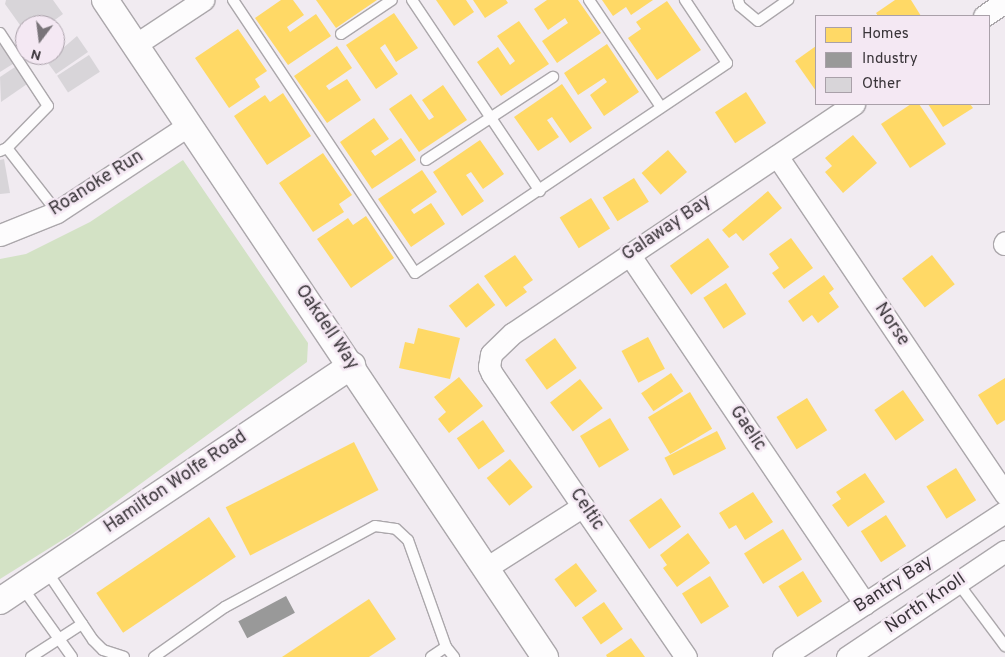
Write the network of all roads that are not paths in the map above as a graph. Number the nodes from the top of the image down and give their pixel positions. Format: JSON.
{"nodes":[{"id":1,"x":105,"y":0,"type":"edge"},
{"id":2,"x":204,"y":0,"type":"edge"},
{"id":3,"x":233,"y":0,"type":"edge"},
{"id":4,"x":392,"y":0,"type":"edge"},
{"id":5,"x":412,"y":0,"type":"edge"},
{"id":6,"x":589,"y":0,"type":"edge"},
{"id":7,"x":685,"y":0,"type":"edge"},
{"id":8,"x":738,"y":0,"type":"edge"},
{"id":9,"x":788,"y":0,"type":"edge"},
{"id":10,"x":1005,"y":2,"type":"edge"},
{"id":11,"x":986,"y":15,"type":"edge"},
{"id":12,"x":0,"y":33,"type":"edge"},
{"id":13,"x":341,"y":34,"type":"dead end"},
{"id":14,"x":135,"y":45,"type":"junction"},
{"id":15,"x":553,"y":77,"type":"dead end"},
{"id":16,"x":853,"y":105,"type":"edge"},
{"id":17,"x":660,"y":107,"type":"junction"},
{"id":18,"x":491,"y":118,"type":"junction"},
{"id":19,"x":189,"y":125,"type":"junction"},
{"id":20,"x":4,"y":149,"type":"edge"},
{"id":21,"x":777,"y":156,"type":"junction"},
{"id":22,"x":426,"y":160,"type":"dead end"},
{"id":23,"x":540,"y":191,"type":"junction"},
{"id":24,"x":57,"y":212,"type":"junction"},
{"id":25,"x":0,"y":235,"type":"edge"},
{"id":26,"x":629,"y":254,"type":"junction"},
{"id":27,"x":490,"y":362,"type":"joint"},
{"id":28,"x":352,"y":366,"type":"junction"},
{"id":29,"x":1005,"y":494,"type":"edge"},
{"id":30,"x":583,"y":506,"type":"junction"},
{"id":31,"x":1005,"y":512,"type":"edge"},
{"id":32,"x":1005,"y":551,"type":"edge"},
{"id":33,"x":486,"y":568,"type":"junction"},
{"id":34,"x":46,"y":569,"type":"junction"},
{"id":35,"x":958,"y":583,"type":"junction"},
{"id":36,"x":21,"y":586,"type":"junction"},
{"id":37,"x":0,"y":601,"type":"edge"},
{"id":38,"x":865,"y":604,"type":"junction"},
{"id":39,"x":82,"y":624,"type":"junction"},
{"id":40,"x":58,"y":640,"type":"junction"},
{"id":41,"x":1005,"y":646,"type":"edge"},
{"id":42,"x":446,"y":647,"type":"junction"},
{"id":43,"x":31,"y":657,"type":"edge"},
{"id":44,"x":72,"y":657,"type":"edge"},
{"id":45,"x":124,"y":657,"type":"edge"},
{"id":46,"x":154,"y":657,"type":"edge"},
{"id":47,"x":431,"y":657,"type":"edge"},
{"id":48,"x":454,"y":657,"type":"edge"},
{"id":49,"x":544,"y":657,"type":"edge"},
{"id":50,"x":686,"y":657,"type":"edge"},
{"id":51,"x":783,"y":657,"type":"edge"},
{"id":52,"x":847,"y":657,"type":"edge"}],
"edges":[{"from":1,"to":14,"type":"street","name":"Oakdell Way"},
{"from":2,"to":14,"type":"street"},
{"from":3,"to":23,"type":"lane"},
{"from":4,"to":13,"type":"lane"},
{"from":5,"to":18,"type":"lane"},
{"from":6,"to":17,"type":"lane"},
{"from":7,"to":17,"type":"lane"},
{"from":8,"to":9,"type":"lane"},
{"from":10,"to":11,"type":"street"},
{"from":12,"to":20,"type":"lane"},
{"from":14,"to":19,"type":"street","name":"Oakdell Way"},
{"from":15,"to":18,"type":"lane"},
{"from":16,"to":21,"type":"street","name":"Galaway Bay"},
{"from":17,"to":23,"type":"lane"},
{"from":18,"to":22,"type":"lane"},
{"from":18,"to":23,"type":"lane"},
{"from":19,"to":24,"type":"street","name":"Roanoke Run"},
{"from":19,"to":28,"type":"street","name":"Oakdell Way"},
{"from":20,"to":24,"type":"lane"},
{"from":21,"to":26,"type":"street","name":"Galaway Bay"},
{"from":21,"to":29,"type":"street","name":"Norse"},
{"from":24,"to":25,"type":"street","name":"Roanoke Run"},
{"from":26,"to":27,"type":"street","name":"Galaway Bay"},
{"from":26,"to":38,"type":"street","name":"Gaelic"},
{"from":27,"to":30,"type":"street","name":"Celtic"},
{"from":28,"to":33,"type":"street","name":"Oakdell Way"},
{"from":28,"to":34,"type":"street","name":"Hamilton Wolfe Road"},
{"from":30,"to":33,"type":"street"},
{"from":30,"to":50,"type":"street","name":"Celtic"},
{"from":31,"to":38,"type":"street","name":"Bantry Bay"},
{"from":32,"to":35,"type":"street","name":"North Knoll"},
{"from":33,"to":49,"type":"street","name":"Oakdell Way"},
{"from":34,"to":36,"type":"street","name":"Hamilton Wolfe Road"},
{"from":34,"to":39,"type":"lane"},
{"from":35,"to":41,"type":"lane"},
{"from":35,"to":52,"type":"street","name":"North Knoll"},
{"from":36,"to":37,"type":"street","name":"Hamilton Wolfe Road"},
{"from":36,"to":40,"type":"lane"},
{"from":38,"to":51,"type":"street","name":"Bantry Bay"},
{"from":39,"to":40,"type":"lane"},
{"from":39,"to":45,"type":"lane"},
{"from":40,"to":43,"type":"lane"},
{"from":40,"to":44,"type":"lane"},
{"from":42,"to":46,"type":"lane"},
{"from":42,"to":47,"type":"lane"},
{"from":42,"to":48,"type":"lane"}]}
